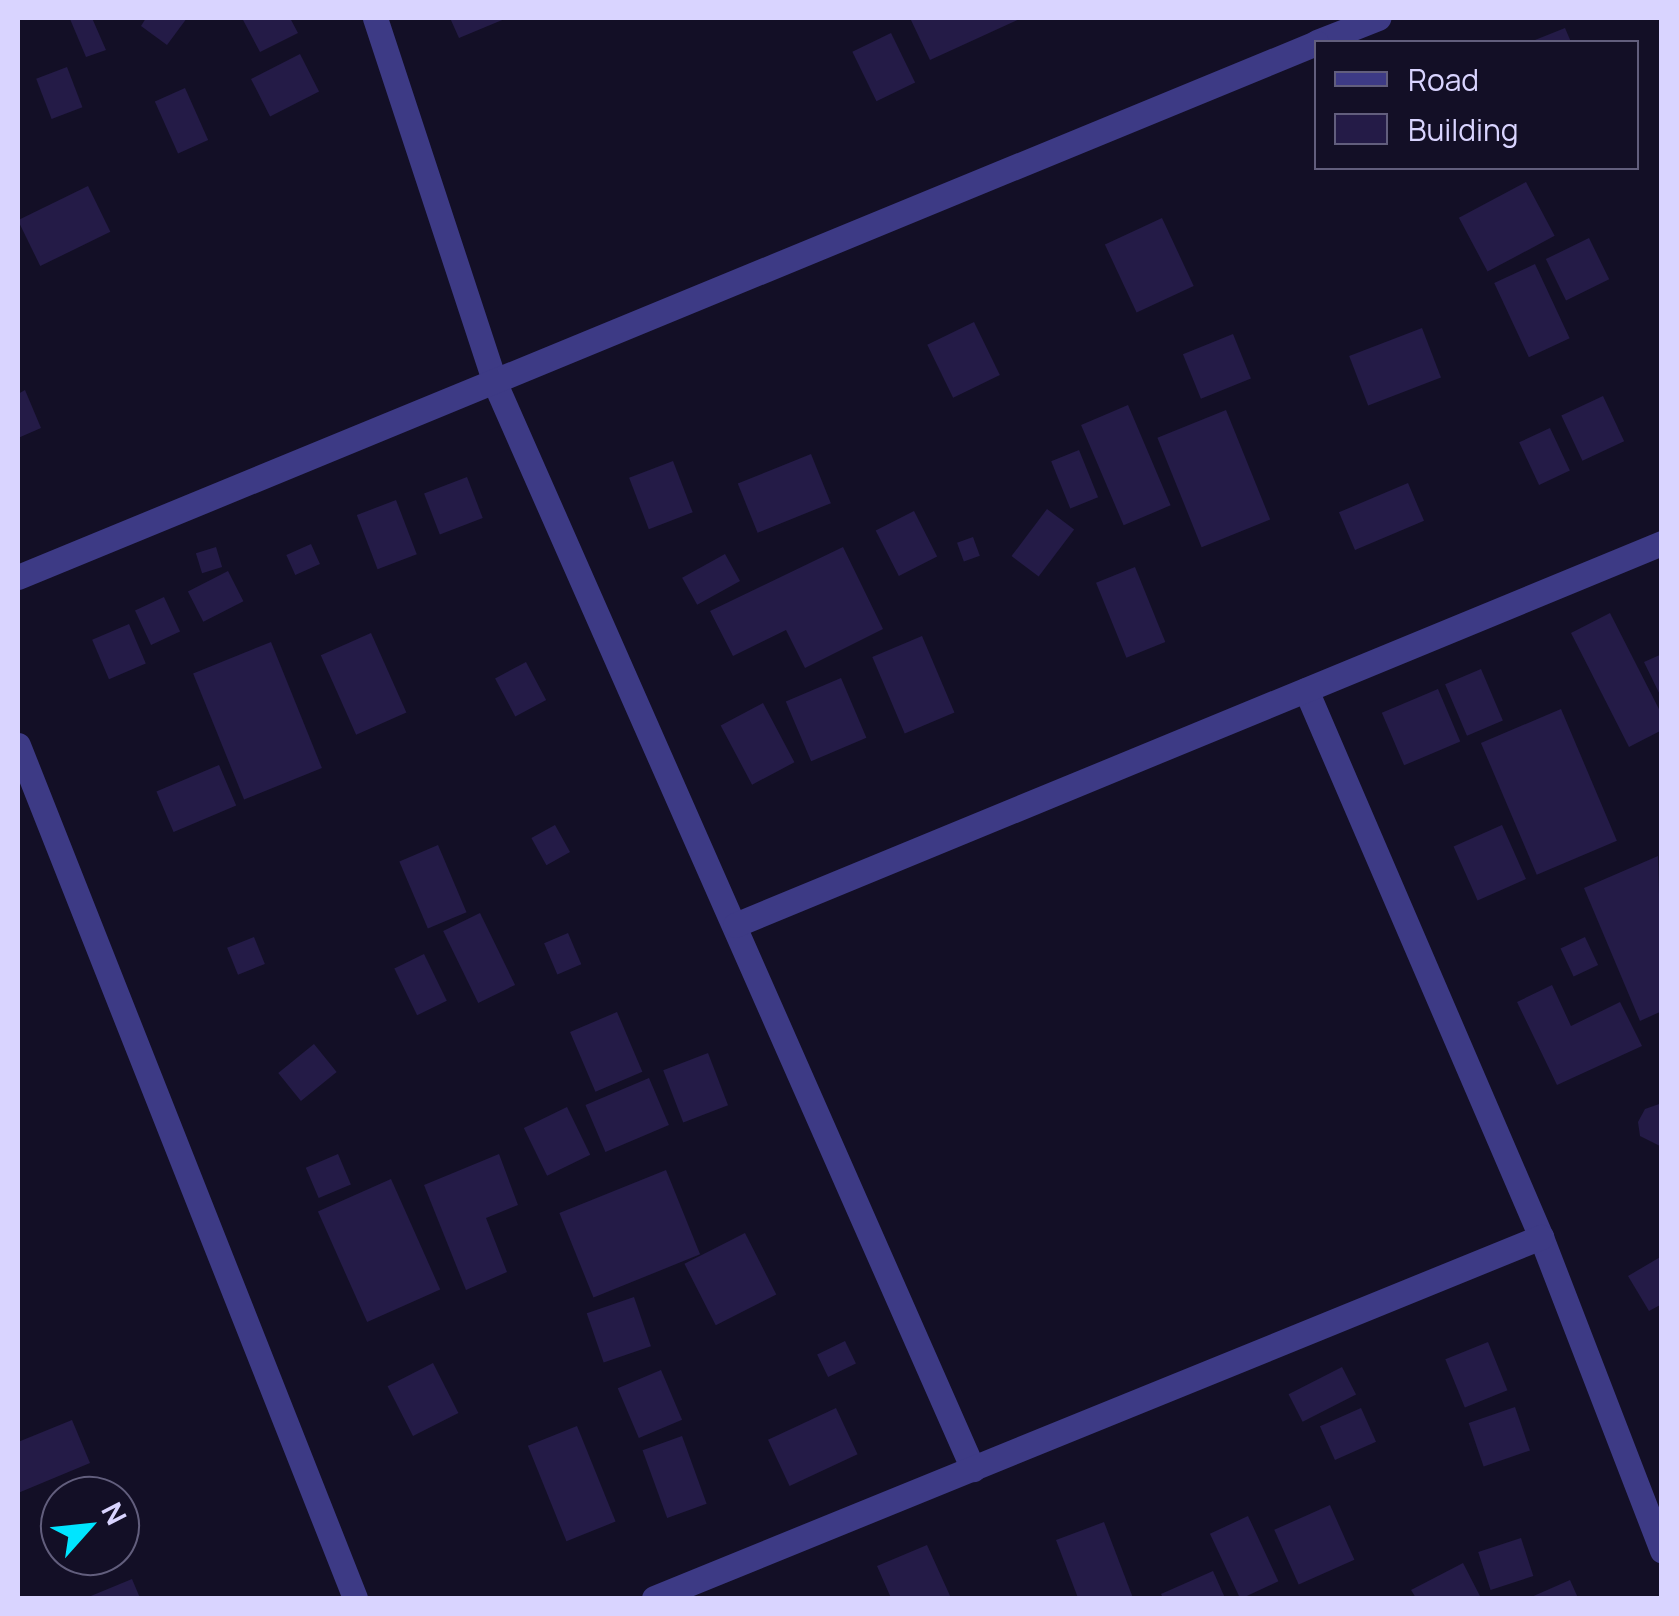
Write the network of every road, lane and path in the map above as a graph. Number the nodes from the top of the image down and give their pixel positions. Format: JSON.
{"nodes":[{"id":1,"x":375,"y":18,"type":"edge"},
{"id":2,"x":1378,"y":18,"type":"edge"},
{"id":3,"x":1324,"y":40,"type":"edge"},
{"id":4,"x":1314,"y":44,"type":"edge"},
{"id":5,"x":494,"y":381,"type":"junction"},
{"id":6,"x":1662,"y":544,"type":"edge"},
{"id":7,"x":18,"y":577,"type":"edge"},
{"id":8,"x":1306,"y":690,"type":"junction"},
{"id":9,"x":18,"y":745,"type":"edge"},
{"id":10,"x":735,"y":925,"type":"junction"},
{"id":11,"x":1541,"y":1237,"type":"junction"},
{"id":12,"x":973,"y":1469,"type":"junction"},
{"id":13,"x":1662,"y":1550,"type":"edge"},
{"id":14,"x":355,"y":1598,"type":"edge"},
{"id":15,"x":654,"y":1598,"type":"edge"}],
"edges":[{"from":1,"to":5,"type":"street"},
{"from":2,"to":3,"type":"street"},
{"from":4,"to":5,"type":"street"},
{"from":5,"to":7,"type":"street"},
{"from":5,"to":10,"type":"street"},
{"from":6,"to":8,"type":"street"},
{"from":8,"to":10,"type":"street"},
{"from":8,"to":11,"type":"street"},
{"from":9,"to":14,"type":"street"},
{"from":10,"to":12,"type":"street"},
{"from":11,"to":12,"type":"street"},
{"from":11,"to":13,"type":"street"},
{"from":12,"to":15,"type":"street"}]}
